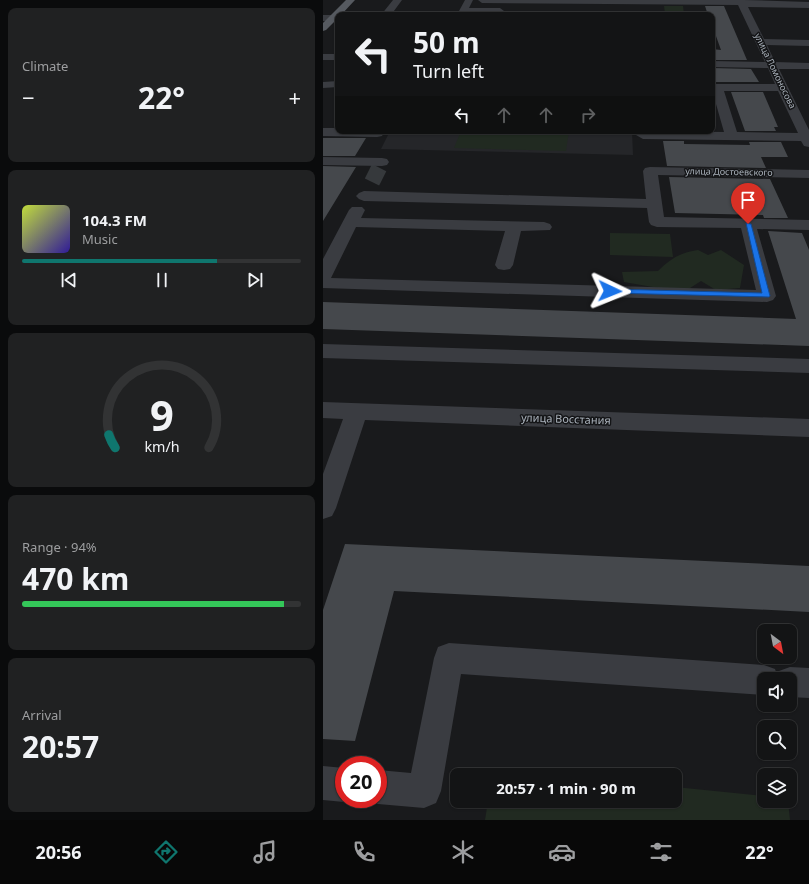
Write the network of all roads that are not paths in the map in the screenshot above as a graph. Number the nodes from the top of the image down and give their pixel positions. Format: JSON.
{"nodes":[{"id":1,"x":351,"y":0,"type":"edge"},
{"id":2,"x":398,"y":0,"type":"edge"},
{"id":3,"x":469,"y":0,"type":"edge"},
{"id":4,"x":482,"y":0,"type":"edge"},
{"id":5,"x":623,"y":1,"type":"edge"},
{"id":6,"x":697,"y":1,"type":"edge"},
{"id":7,"x":741,"y":2,"type":"edge"},
{"id":8,"x":808,"y":2,"type":"edge"},
{"id":9,"x":508,"y":11,"type":"dead end"},
{"id":10,"x":336,"y":12,"type":"edge"},
{"id":11,"x":388,"y":12,"type":"edge"},
{"id":12,"x":463,"y":12,"type":"edge"},
{"id":13,"x":485,"y":12,"type":"edge"},
{"id":14,"x":618,"y":12,"type":"edge"},
{"id":15,"x":700,"y":12,"type":"dead end"},
{"id":16,"x":328,"y":18,"type":"edge"},
{"id":17,"x":323,"y":28,"type":"edge"},
{"id":18,"x":761,"y":42,"type":"junction"},
{"id":19,"x":809,"y":42,"type":"edge"},
{"id":20,"x":323,"y":57,"type":"edge"},
{"id":21,"x":335,"y":57,"type":"edge"},
{"id":22,"x":715,"y":64,"type":"edge"},
{"id":23,"x":773,"y":66,"type":"junction"},
{"id":24,"x":809,"y":66,"type":"edge"},
{"id":25,"x":331,"y":85,"type":"edge"},
{"id":26,"x":715,"y":87,"type":"edge"},
{"id":27,"x":784,"y":88,"type":"junction"},
{"id":28,"x":323,"y":96,"type":"edge"},
{"id":29,"x":790,"y":101,"type":"junction"},
{"id":30,"x":803,"y":101,"type":"dead end"},
{"id":31,"x":323,"y":132,"type":"edge"},
{"id":32,"x":335,"y":132,"type":"edge"},
{"id":33,"x":643,"y":135,"type":"dead end"},
{"id":34,"x":733,"y":136,"type":"junction"},
{"id":35,"x":808,"y":141,"type":"edge"},
{"id":36,"x":323,"y":161,"type":"edge"},
{"id":37,"x":382,"y":162,"type":"dead end"},
{"id":38,"x":809,"y":174,"type":"edge"},
{"id":39,"x":654,"y":204,"type":"junction"},
{"id":40,"x":351,"y":222,"type":"junction"},
{"id":41,"x":748,"y":224,"type":"junction"},
{"id":42,"x":809,"y":225,"type":"edge"},
{"id":43,"x":514,"y":227,"type":"junction"},
{"id":44,"x":543,"y":227,"type":"dead end"},
{"id":45,"x":505,"y":265,"type":"dead end"},
{"id":46,"x":323,"y":276,"type":"edge"},
{"id":47,"x":323,"y":283,"type":"edge"},
{"id":48,"x":323,"y":351,"type":"edge"},
{"id":49,"x":809,"y":366,"type":"edge"},
{"id":50,"x":323,"y":410,"type":"edge"},
{"id":51,"x":357,"y":412,"type":"junction"},
{"id":52,"x":809,"y":428,"type":"edge"},
{"id":53,"x":323,"y":508,"type":"edge"},
{"id":54,"x":757,"y":680,"type":"edge"},
{"id":55,"x":797,"y":682,"type":"edge"},
{"id":56,"x":809,"y":683,"type":"edge"},
{"id":57,"x":323,"y":783,"type":"edge"},
{"id":58,"x":335,"y":784,"type":"edge"},
{"id":59,"x":387,"y":788,"type":"edge"}],
"edges":[{"from":1,"to":10,"type":"main road"},
{"from":2,"to":11,"type":"street"},
{"from":3,"to":12,"type":"street"},
{"from":4,"to":5,"type":"street"},
{"from":5,"to":6,"type":"street"},
{"from":5,"to":14,"type":"street"},
{"from":6,"to":7,"type":"street"},
{"from":6,"to":15,"type":"street"},
{"from":7,"to":8,"type":"street"},
{"from":7,"to":18,"type":"street","name":"улица Ломоносова"},
{"from":9,"to":13,"type":"street"},
{"from":16,"to":17,"type":"main road"},
{"from":18,"to":19,"type":"street"},
{"from":18,"to":23,"type":"street","name":"улица Ломоносова"},
{"from":20,"to":21,"type":"street"},
{"from":22,"to":23,"type":"street"},
{"from":23,"to":24,"type":"street"},
{"from":23,"to":27,"type":"street","name":"улица Ломоносова"},
{"from":25,"to":28,"type":"street"},
{"from":26,"to":27,"type":"street"},
{"from":26,"to":34,"type":"street"},
{"from":27,"to":29,"type":"street","name":"улица Ломоносова"},
{"from":29,"to":30,"type":"street"},
{"from":29,"to":35,"type":"street","name":"улица Ломоносова"},
{"from":31,"to":32,"type":"street"},
{"from":33,"to":34,"type":"street"},
{"from":34,"to":35,"type":"street"},
{"from":36,"to":37,"type":"street"},
{"from":38,"to":39,"type":"street","name":"улица Достоевского"},
{"from":39,"to":40,"type":"street"},
{"from":39,"to":41,"type":"street"},
{"from":40,"to":43,"type":"street"},
{"from":40,"to":46,"type":"street"},
{"from":41,"to":42,"type":"street"},
{"from":41,"to":47,"type":"street"},
{"from":43,"to":44,"type":"street"},
{"from":43,"to":45,"type":"street"},
{"from":48,"to":49,"type":"street"},
{"from":50,"to":51,"type":"street","name":"улица Восстания"},
{"from":51,"to":52,"type":"street","name":"улица Восстания"},
{"from":51,"to":53,"type":"street"},
{"from":54,"to":59,"type":"street"},
{"from":55,"to":56,"type":"street"},
{"from":57,"to":58,"type":"street"}]}
